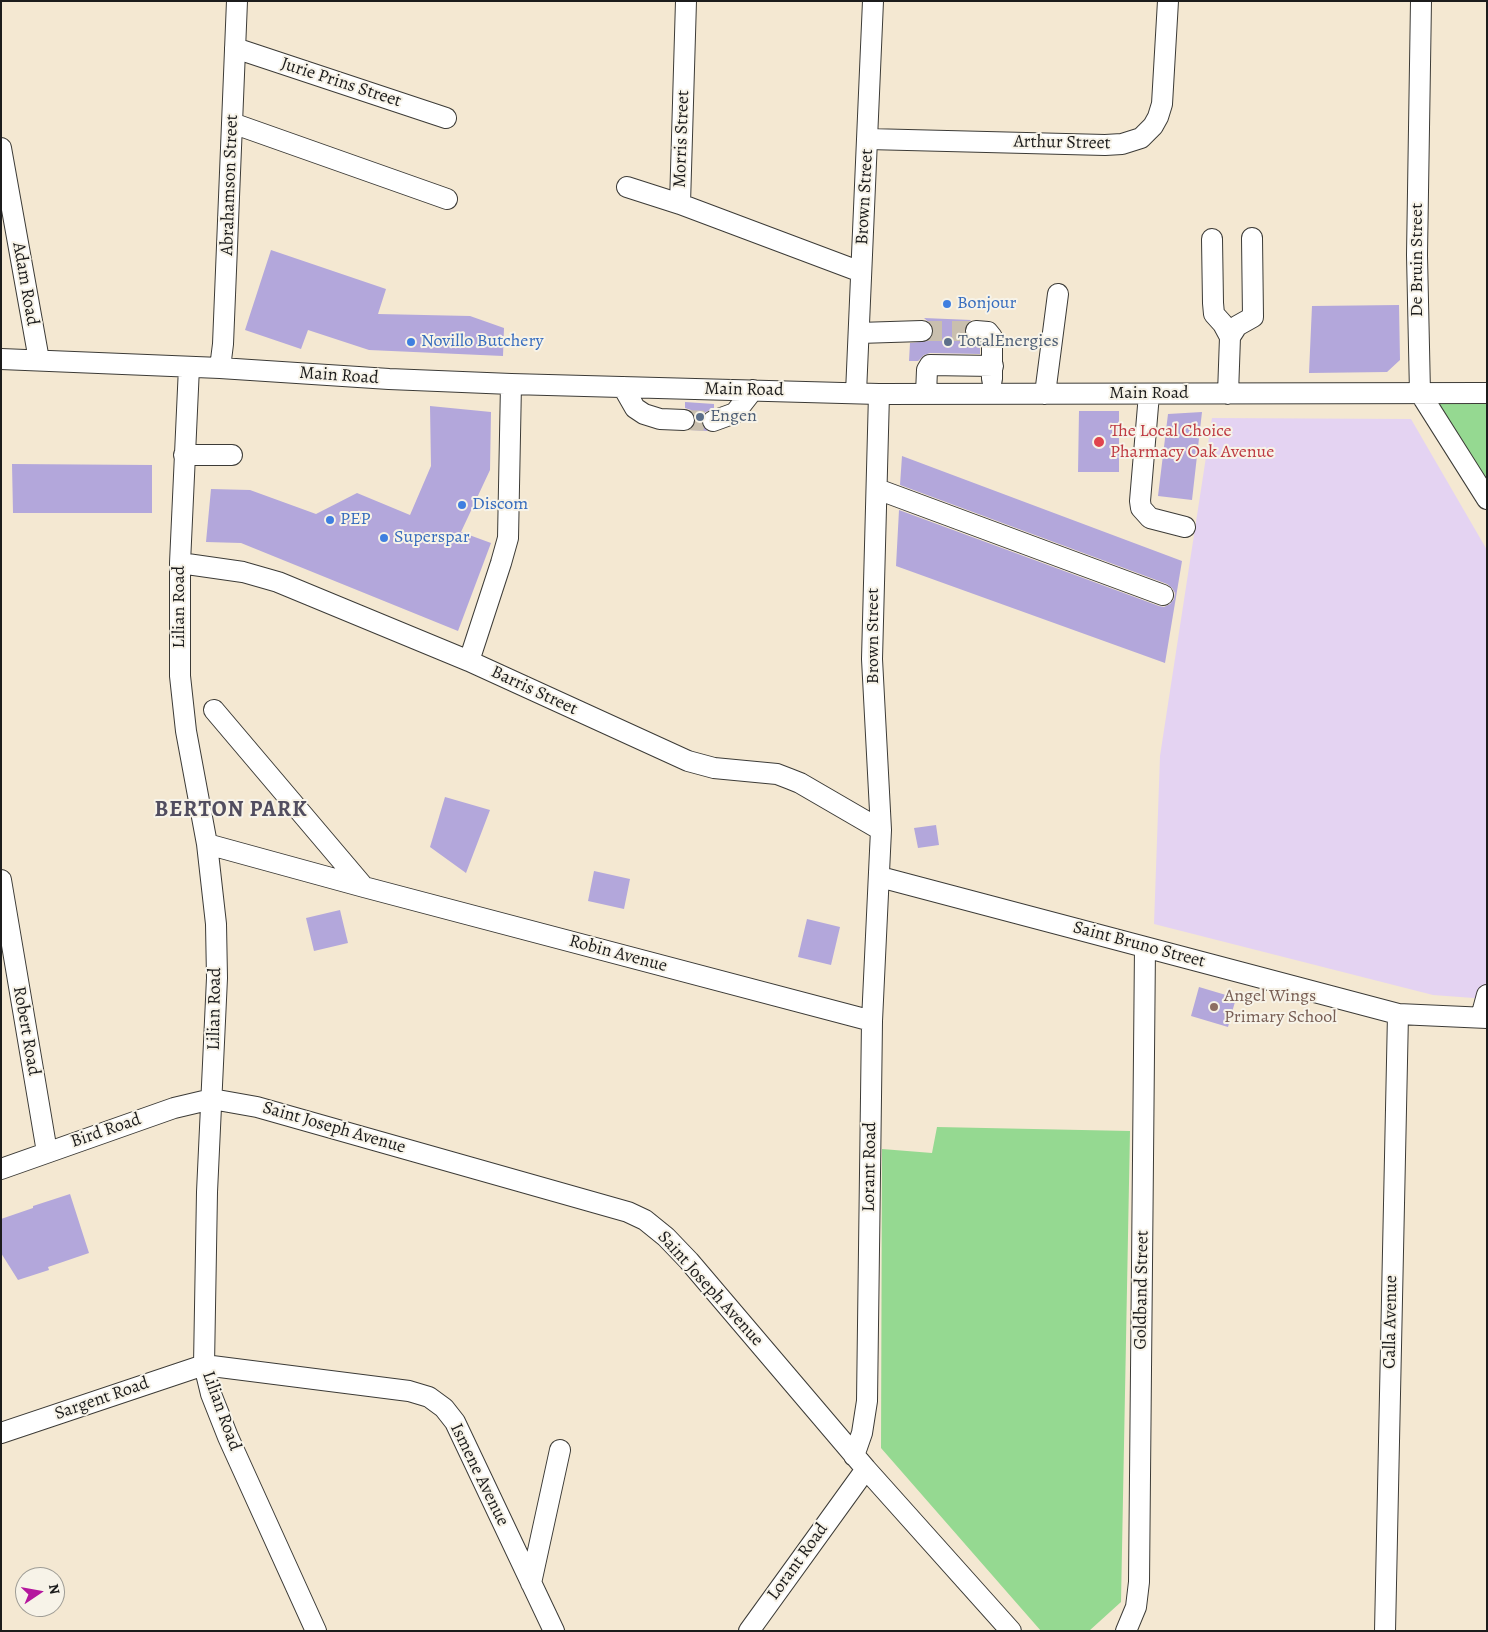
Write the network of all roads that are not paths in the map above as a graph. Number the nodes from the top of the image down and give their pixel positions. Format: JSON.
{"nodes":[{"id":1,"x":237,"y":1,"type":"edge"},
{"id":2,"x":686,"y":1,"type":"edge"},
{"id":3,"x":873,"y":1,"type":"edge"},
{"id":4,"x":1168,"y":1,"type":"edge"},
{"id":5,"x":1421,"y":1,"type":"edge"},
{"id":6,"x":235,"y":48,"type":"junction"},
{"id":7,"x":446,"y":118,"type":"dead end"},
{"id":8,"x":232,"y":123,"type":"junction"},
{"id":9,"x":868,"y":139,"type":"junction"},
{"id":10,"x":1,"y":148,"type":"edge"},
{"id":11,"x":627,"y":187,"type":"dead end"},
{"id":12,"x":447,"y":199,"type":"dead end"},
{"id":13,"x":680,"y":204,"type":"junction"},
{"id":14,"x":1252,"y":238,"type":"dead end"},
{"id":15,"x":1212,"y":239,"type":"dead end"},
{"id":16,"x":861,"y":272,"type":"junction"},
{"id":17,"x":1058,"y":294,"type":"dead end"},
{"id":18,"x":922,"y":330,"type":"tunnel mouth"},
{"id":19,"x":976,"y":331,"type":"tunnel mouth"},
{"id":20,"x":859,"y":333,"type":"junction"},
{"id":21,"x":1230,"y":337,"type":"junction"},
{"id":22,"x":1,"y":359,"type":"edge"},
{"id":23,"x":39,"y":360,"type":"junction"},
{"id":24,"x":993,"y":366,"type":"junction"},
{"id":25,"x":189,"y":367,"type":"junction"},
{"id":26,"x":220,"y":368,"type":"junction"},
{"id":27,"x":511,"y":384,"type":"junction"},
{"id":28,"x":623,"y":387,"type":"junction"},
{"id":29,"x":753,"y":390,"type":"junction"},
{"id":30,"x":856,"y":393,"type":"junction"},
{"id":31,"x":1420,"y":393,"type":"junction"},
{"id":32,"x":1487,"y":393,"type":"edge"},
{"id":33,"x":879,"y":394,"type":"junction"},
{"id":34,"x":926,"y":394,"type":"junction"},
{"id":35,"x":992,"y":394,"type":"junction"},
{"id":36,"x":1045,"y":394,"type":"junction"},
{"id":37,"x":1149,"y":394,"type":"junction"},
{"id":38,"x":1228,"y":394,"type":"junction"},
{"id":39,"x":684,"y":420,"type":"tunnel mouth"},
{"id":40,"x":713,"y":421,"type":"tunnel mouth"},
{"id":41,"x":184,"y":455,"type":"junction"},
{"id":42,"x":232,"y":455,"type":"dead end"},
{"id":43,"x":877,"y":489,"type":"junction"},
{"id":44,"x":1487,"y":499,"type":"edge"},
{"id":45,"x":1185,"y":527,"type":"dead end"},
{"id":46,"x":180,"y":563,"type":"junction"},
{"id":47,"x":1163,"y":595,"type":"dead end"},
{"id":48,"x":469,"y":661,"type":"junction"},
{"id":49,"x":214,"y":710,"type":"dead end"},
{"id":50,"x":881,"y":830,"type":"junction"},
{"id":51,"x":208,"y":844,"type":"junction"},
{"id":52,"x":880,"y":877,"type":"junction"},
{"id":53,"x":1,"y":880,"type":"edge"},
{"id":54,"x":364,"y":888,"type":"junction"},
{"id":55,"x":1146,"y":946,"type":"junction"},
{"id":56,"x":7,"y":960,"type":"edge"},
{"id":57,"x":1487,"y":995,"type":"edge"},
{"id":58,"x":1398,"y":1014,"type":"junction"},
{"id":59,"x":1484,"y":1018,"type":"edge"},
{"id":60,"x":872,"y":1021,"type":"junction"},
{"id":61,"x":212,"y":1099,"type":"junction"},
{"id":62,"x":47,"y":1152,"type":"junction"},
{"id":63,"x":1,"y":1169,"type":"edge"},
{"id":64,"x":204,"y":1364,"type":"junction"},
{"id":65,"x":1,"y":1433,"type":"edge"},
{"id":66,"x":560,"y":1450,"type":"dead end"},
{"id":67,"x":860,"y":1462,"type":"junction"},
{"id":68,"x":531,"y":1583,"type":"junction"},
{"id":69,"x":316,"y":1631,"type":"edge"},
{"id":70,"x":554,"y":1631,"type":"edge"},
{"id":71,"x":749,"y":1631,"type":"edge"},
{"id":72,"x":1011,"y":1631,"type":"edge"},
{"id":73,"x":1126,"y":1631,"type":"edge"},
{"id":74,"x":1385,"y":1631,"type":"edge"}],
"edges":[{"from":1,"to":6,"type":"street","name":"Abrahamson Street"},
{"from":2,"to":13,"type":"street","name":"Morris Street"},
{"from":3,"to":9,"type":"street","name":"Brown Street"},
{"from":4,"to":9,"type":"street","name":"Arthur Street"},
{"from":5,"to":31,"type":"street","name":"De Bruin Street"},
{"from":6,"to":7,"type":"street","name":"Jurie Prins Street"},
{"from":6,"to":8,"type":"street","name":"Abrahamson Street"},
{"from":8,"to":12,"type":"street"},
{"from":8,"to":26,"type":"street","name":"Abrahamson Street"},
{"from":9,"to":16,"type":"street","name":"Brown Street"},
{"from":10,"to":23,"type":"street","name":"Adam Road"},
{"from":11,"to":13,"type":"street"},
{"from":13,"to":16,"type":"street","name":"Morris Street"},
{"from":14,"to":21,"type":"street"},
{"from":15,"to":21,"type":"street"},
{"from":16,"to":20,"type":"street","name":"Brown Street"},
{"from":17,"to":36,"type":"street"},
{"from":18,"to":20,"type":"street"},
{"from":19,"to":24,"type":"street"},
{"from":20,"to":30,"type":"street","name":"Brown Street"},
{"from":21,"to":38,"type":"street"},
{"from":22,"to":23,"type":"street","name":"Main Road"},
{"from":23,"to":25,"type":"street","name":"Main Road"},
{"from":24,"to":34,"type":"street"},
{"from":24,"to":35,"type":"street"},
{"from":25,"to":26,"type":"street","name":"Main Road"},
{"from":25,"to":41,"type":"street","name":"Lilian Road"},
{"from":26,"to":27,"type":"street","name":"Main Road"},
{"from":27,"to":28,"type":"street","name":"Main Road"},
{"from":27,"to":48,"type":"street"},
{"from":28,"to":29,"type":"street","name":"Main Road"},
{"from":28,"to":39,"type":"street"},
{"from":29,"to":30,"type":"street","name":"Main Road"},
{"from":29,"to":40,"type":"street"},
{"from":30,"to":33,"type":"street","name":"Main Road"},
{"from":31,"to":32,"type":"street","name":"Main Road"},
{"from":31,"to":38,"type":"street","name":"Main Road"},
{"from":31,"to":44,"type":"street"},
{"from":33,"to":34,"type":"street","name":"Main Road"},
{"from":33,"to":43,"type":"street","name":"Brown Street"},
{"from":34,"to":35,"type":"street","name":"Main Road"},
{"from":35,"to":36,"type":"street","name":"Main Road"},
{"from":36,"to":37,"type":"street","name":"Main Road"},
{"from":37,"to":38,"type":"street","name":"Main Road"},
{"from":37,"to":45,"type":"street"},
{"from":41,"to":42,"type":"street"},
{"from":41,"to":46,"type":"street","name":"Lilian Road"},
{"from":43,"to":47,"type":"street"},
{"from":43,"to":50,"type":"street","name":"Brown Street"},
{"from":46,"to":48,"type":"street","name":"Barris Street"},
{"from":46,"to":51,"type":"street","name":"Lilian Road"},
{"from":48,"to":50,"type":"street","name":"Barris Street"},
{"from":49,"to":54,"type":"street"},
{"from":50,"to":52,"type":"street","name":"Brown Street"},
{"from":51,"to":54,"type":"street","name":"Robin Avenue"},
{"from":51,"to":61,"type":"street","name":"Lilian Road"},
{"from":52,"to":55,"type":"street","name":"Saint Bruno Street"},
{"from":52,"to":60,"type":"street","name":"Lorant Road"},
{"from":53,"to":56,"type":"street","name":"Robert Road"},
{"from":54,"to":60,"type":"street","name":"Robin Avenue"},
{"from":55,"to":58,"type":"street","name":"Saint Bruno Street"},
{"from":55,"to":73,"type":"street","name":"Goldband Street"},
{"from":56,"to":62,"type":"street","name":"Robert Road"},
{"from":57,"to":59,"type":"street"},
{"from":58,"to":59,"type":"street","name":"Saint Bruno Street"},
{"from":58,"to":74,"type":"street","name":"Calla Avenue"},
{"from":60,"to":67,"type":"street","name":"Lorant Road"},
{"from":61,"to":62,"type":"street","name":"Bird Road"},
{"from":61,"to":64,"type":"street","name":"Lilian Road"},
{"from":61,"to":67,"type":"street","name":"Saint Joseph Avenue"},
{"from":62,"to":63,"type":"street","name":"Bird Road"},
{"from":64,"to":65,"type":"street","name":"Sargent Road"},
{"from":64,"to":68,"type":"street","name":"Ismene Avenue"},
{"from":64,"to":69,"type":"street","name":"Lilian Road"},
{"from":66,"to":68,"type":"street"},
{"from":67,"to":71,"type":"street","name":"Lorant Road"},
{"from":67,"to":72,"type":"street","name":"Saint Joseph Avenue"},
{"from":68,"to":70,"type":"street","name":"Ismene Avenue"}]}
